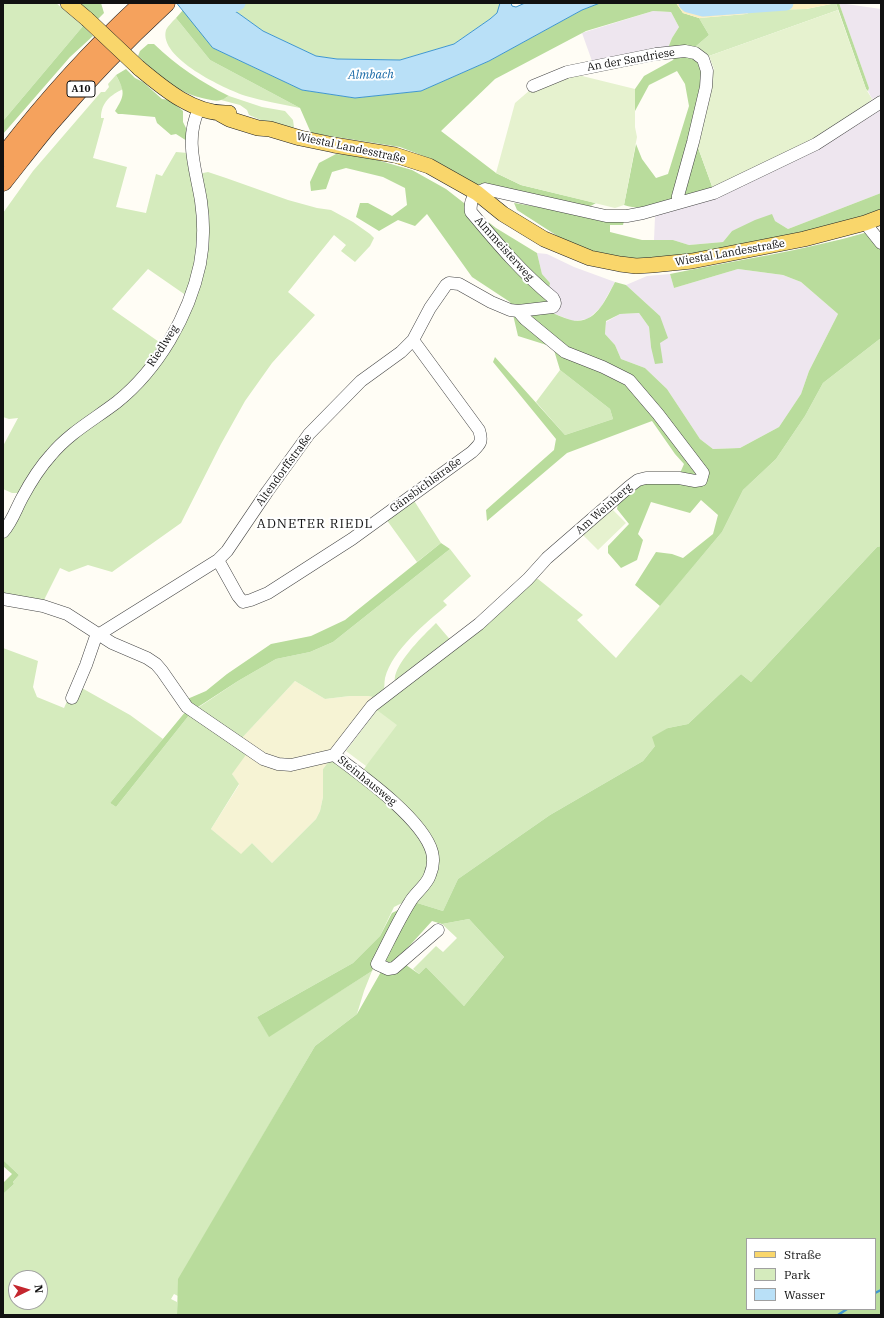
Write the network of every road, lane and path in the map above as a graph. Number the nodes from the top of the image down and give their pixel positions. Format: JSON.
{"nodes":[{"id":1,"x":68,"y":3,"type":"edge"},
{"id":2,"x":143,"y":3,"type":"edge"},
{"id":3,"x":166,"y":3,"type":"edge"},
{"id":4,"x":533,"y":86,"type":"dead end"},
{"id":5,"x":881,"y":102,"type":"edge"},
{"id":6,"x":199,"y":109,"type":"junction"},
{"id":7,"x":3,"y":157,"type":"edge"},
{"id":8,"x":3,"y":182,"type":"edge"},
{"id":9,"x":477,"y":192,"type":"junction"},
{"id":10,"x":678,"y":203,"type":"junction"},
{"id":11,"x":881,"y":217,"type":"edge"},
{"id":12,"x":865,"y":223,"type":"junction"},
{"id":13,"x":881,"y":243,"type":"edge"},
{"id":14,"x":449,"y":283,"type":"joint"},
{"id":15,"x":518,"y":311,"type":"junction"},
{"id":16,"x":413,"y":340,"type":"junction"},
{"id":17,"x":3,"y":532,"type":"edge"},
{"id":18,"x":218,"y":560,"type":"junction"},
{"id":19,"x":3,"y":599,"type":"edge"},
{"id":20,"x":98,"y":635,"type":"junction"},
{"id":21,"x":72,"y":698,"type":"dead end"},
{"id":22,"x":334,"y":755,"type":"junction"},
{"id":23,"x":438,"y":930,"type":"dead end"}],
"edges":[{"from":1,"to":6,"type":"main road","name":"Wiestal Landesstraße","bridge":true},
{"from":2,"to":7,"type":"highway","number":"A10"},
{"from":3,"to":8,"type":"highway","number":"A10"},
{"from":4,"to":10,"type":"street","name":"An der Sandriese"},
{"from":5,"to":10,"type":"street"},
{"from":6,"to":9,"type":"main road","name":"Wiestal Landesstraße"},
{"from":6,"to":17,"type":"street","name":"Riedlweg"},
{"from":9,"to":10,"type":"street"},
{"from":9,"to":12,"type":"main road","name":"Wiestal Landesstraße"},
{"from":9,"to":15,"type":"street","name":"Almmeisterweg"},
{"from":11,"to":12,"type":"main road","name":"Wiestal Landesstraße"},
{"from":12,"to":13,"type":"street"},
{"from":14,"to":15,"type":"street","name":"Almmeisterweg"},
{"from":14,"to":16,"type":"street","name":"Altendorffstraße"},
{"from":15,"to":22,"type":"street","name":"Am Weinberg"},
{"from":16,"to":18,"type":"street","name":"Altendorffstraße"},
{"from":16,"to":18,"type":"street","name":"Gänsbichlstraße"},
{"from":18,"to":20,"type":"street","name":"Altendorffstraße"},
{"from":19,"to":20,"type":"street","name":"Steinhausweg"},
{"from":20,"to":21,"type":"street"},
{"from":20,"to":22,"type":"street","name":"Steinhausweg"},
{"from":22,"to":23,"type":"street","name":"Steinhausweg"}]}
